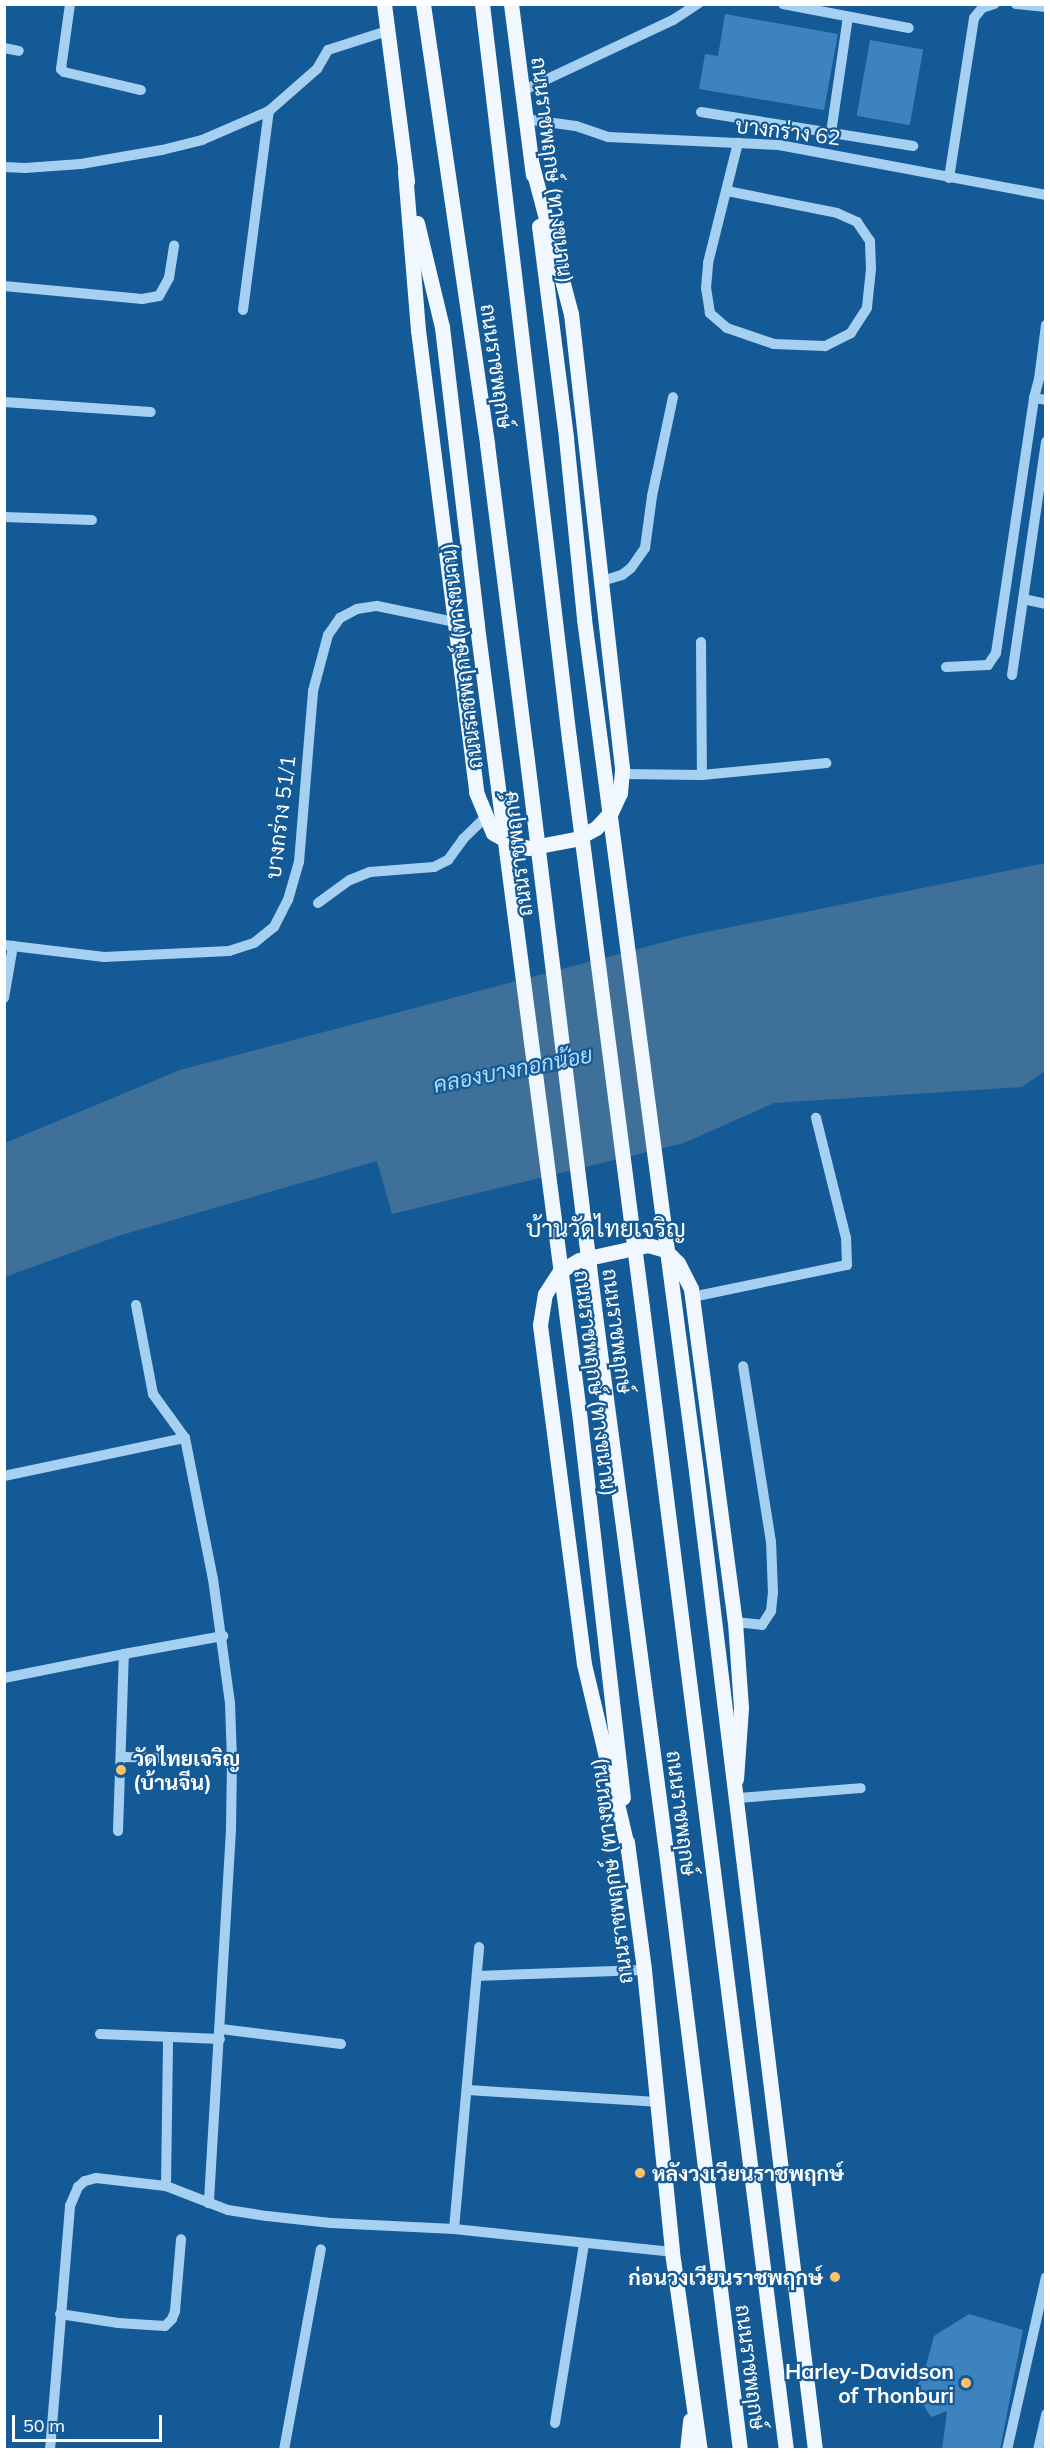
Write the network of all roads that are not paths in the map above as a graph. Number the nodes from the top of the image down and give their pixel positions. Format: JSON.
{"nodes":[{"id":1,"x":70,"y":4,"type":"edge"},
{"id":2,"x":384,"y":4,"type":"edge"},
{"id":3,"x":423,"y":4,"type":"edge"},
{"id":4,"x":482,"y":4,"type":"edge"},
{"id":5,"x":512,"y":4,"type":"edge"},
{"id":6,"x":698,"y":4,"type":"edge"},
{"id":7,"x":783,"y":4,"type":"edge"},
{"id":8,"x":994,"y":4,"type":"edge"},
{"id":9,"x":1016,"y":4,"type":"edge"},
{"id":10,"x":1046,"y":7,"type":"edge"},
{"id":11,"x":849,"y":17,"type":"junction"},
{"id":12,"x":909,"y":28,"type":"dead end"},
{"id":13,"x":387,"y":31,"type":"junction"},
{"id":14,"x":4,"y":48,"type":"edge"},
{"id":15,"x":19,"y":51,"type":"dead end"},
{"id":16,"x":141,"y":90,"type":"dead end"},
{"id":17,"x":522,"y":91,"type":"junction"},
{"id":18,"x":269,"y":111,"type":"junction"},
{"id":19,"x":701,"y":112,"type":"dead end"},
{"id":20,"x":525,"y":119,"type":"junction"},
{"id":21,"x":831,"y":133,"type":"junction"},
{"id":22,"x":738,"y":143,"type":"junction"},
{"id":23,"x":913,"y":146,"type":"dead end"},
{"id":24,"x":532,"y":165,"type":"junction"},
{"id":25,"x":4,"y":167,"type":"edge"},
{"id":26,"x":405,"y":172,"type":"junction"},
{"id":27,"x":949,"y":178,"type":"junction"},
{"id":28,"x":728,"y":191,"type":"junction"},
{"id":29,"x":1046,"y":195,"type":"edge"},
{"id":30,"x":174,"y":245,"type":"dead end"},
{"id":31,"x":4,"y":286,"type":"edge"},
{"id":32,"x":243,"y":310,"type":"dead end"},
{"id":33,"x":1046,"y":325,"type":"edge"},
{"id":34,"x":673,"y":397,"type":"dead end"},
{"id":35,"x":1034,"y":398,"type":"junction"},
{"id":36,"x":1046,"y":400,"type":"edge"},
{"id":37,"x":4,"y":402,"type":"edge"},
{"id":38,"x":151,"y":412,"type":"dead end"},
{"id":39,"x":1045,"y":448,"type":"edge"},
{"id":40,"x":4,"y":517,"type":"edge"},
{"id":41,"x":92,"y":520,"type":"dead end"},
{"id":42,"x":602,"y":582,"type":"junction"},
{"id":43,"x":1023,"y":599,"type":"junction"},
{"id":44,"x":1046,"y":604,"type":"edge"},
{"id":45,"x":455,"y":622,"type":"junction"},
{"id":46,"x":701,"y":642,"type":"dead end"},
{"id":47,"x":946,"y":667,"type":"dead end"},
{"id":48,"x":1012,"y":675,"type":"dead end"},
{"id":49,"x":826,"y":763,"type":"dead end"},
{"id":50,"x":621,"y":774,"type":"junction"},
{"id":51,"x":702,"y":774,"type":"junction"},
{"id":52,"x":485,"y":818,"type":"junction"},
{"id":53,"x":318,"y":903,"type":"dead end"},
{"id":54,"x":9,"y":946,"type":"edge"},
{"id":55,"x":4,"y":998,"type":"edge"},
{"id":56,"x":816,"y":1118,"type":"dead end"},
{"id":57,"x":692,"y":1297,"type":"junction"},
{"id":58,"x":136,"y":1305,"type":"dead end"},
{"id":59,"x":743,"y":1366,"type":"dead end"},
{"id":60,"x":185,"y":1438,"type":"junction"},
{"id":61,"x":4,"y":1476,"type":"edge"},
{"id":62,"x":735,"y":1622,"type":"junction"},
{"id":63,"x":223,"y":1636,"type":"junction"},
{"id":64,"x":124,"y":1654,"type":"junction"},
{"id":65,"x":4,"y":1678,"type":"edge"},
{"id":66,"x":121,"y":1757,"type":"junction"},
{"id":67,"x":232,"y":1759,"type":"junction"},
{"id":68,"x":736,"y":1779,"type":"junction"},
{"id":69,"x":861,"y":1788,"type":"dead end"},
{"id":70,"x":738,"y":1798,"type":"junction"},
{"id":71,"x":118,"y":1831,"type":"dead end"},
{"id":72,"x":628,"y":1850,"type":"junction"},
{"id":73,"x":479,"y":1947,"type":"dead end"},
{"id":74,"x":644,"y":1970,"type":"junction"},
{"id":75,"x":477,"y":1976,"type":"junction"},
{"id":76,"x":100,"y":2034,"type":"dead end"},
{"id":77,"x":220,"y":2034,"type":"junction"},
{"id":78,"x":168,"y":2037,"type":"junction"},
{"id":79,"x":341,"y":2044,"type":"dead end"},
{"id":80,"x":468,"y":2090,"type":"junction"},
{"id":81,"x":657,"y":2102,"type":"junction"},
{"id":82,"x":166,"y":2186,"type":"junction"},
{"id":83,"x":209,"y":2203,"type":"junction"},
{"id":84,"x":454,"y":2229,"type":"junction"},
{"id":85,"x":181,"y":2239,"type":"dead end"},
{"id":86,"x":584,"y":2244,"type":"junction"},
{"id":87,"x":321,"y":2249,"type":"dead end"},
{"id":88,"x":672,"y":2252,"type":"junction"},
{"id":89,"x":1046,"y":2277,"type":"edge"},
{"id":90,"x":60,"y":2314,"type":"junction"},
{"id":91,"x":692,"y":2398,"type":"junction"},
{"id":92,"x":1046,"y":2414,"type":"edge"},
{"id":93,"x":811,"y":2420,"type":"junction"},
{"id":94,"x":555,"y":2423,"type":"dead end"},
{"id":95,"x":50,"y":2450,"type":"edge"},
{"id":96,"x":284,"y":2450,"type":"edge"},
{"id":97,"x":687,"y":2450,"type":"edge"},
{"id":98,"x":700,"y":2450,"type":"edge"},
{"id":99,"x":740,"y":2450,"type":"edge"},
{"id":100,"x":786,"y":2450,"type":"edge"},
{"id":101,"x":815,"y":2450,"type":"edge"},
{"id":102,"x":825,"y":2450,"type":"edge"},
{"id":103,"x":1007,"y":2450,"type":"edge"},
{"id":104,"x":1038,"y":2450,"type":"edge"}],
"edges":[{"from":1,"to":16,"type":"street"},
{"from":2,"to":13,"type":"main road","name":"ถนนราชพฤกษ์ (ทางขนาน)"},
{"from":3,"to":99,"type":"main road","name":"ถนนราชพฤกษ์","bridge":true},
{"from":4,"to":100,"type":"main road","name":"ถนนราชพฤกษ์","bridge":true},
{"from":5,"to":17,"type":"main road","name":"ถนนราชพฤกษ์ (ทางขนาน)"},
{"from":6,"to":17,"type":"street"},
{"from":7,"to":11,"type":"street"},
{"from":8,"to":27,"type":"street"},
{"from":9,"to":10,"type":"street"},
{"from":11,"to":12,"type":"street"},
{"from":11,"to":21,"type":"street"},
{"from":13,"to":18,"type":"street"},
{"from":13,"to":26,"type":"main road","name":"ถนนราชพฤกษ์ (ทางขนาน)"},
{"from":14,"to":15,"type":"street"},
{"from":17,"to":20,"type":"main road","name":"ถนนราชพฤกษ์ (ทางขนาน)"},
{"from":18,"to":25,"type":"street"},
{"from":18,"to":32,"type":"street"},
{"from":19,"to":21,"type":"street"},
{"from":20,"to":22,"type":"street","name":"บางกร่าง 62"},
{"from":20,"to":24,"type":"main road","name":"ถนนราชพฤกษ์ (ทางขนาน)"},
{"from":21,"to":23,"type":"street"},
{"from":22,"to":27,"type":"street","name":"บางกร่าง 62"},
{"from":22,"to":28,"type":"street"},
{"from":24,"to":42,"type":"main road"},
{"from":24,"to":68,"type":"main road","name":"ถนนราชพฤกษ์ (ทางขนาน)","bridge":true},
{"from":26,"to":45,"type":"main road"},
{"from":26,"to":72,"type":"main road","name":"ถนนราชพฤกษ์ (ทางขนาน)","bridge":true},
{"from":27,"to":29,"type":"street","name":"บางกร่าง 62"},
{"from":28,"to":28,"type":"street"},
{"from":30,"to":31,"type":"street"},
{"from":33,"to":35,"type":"street"},
{"from":34,"to":42,"type":"street"},
{"from":35,"to":36,"type":"street"},
{"from":35,"to":47,"type":"street"},
{"from":37,"to":38,"type":"street"},
{"from":39,"to":43,"type":"street"},
{"from":40,"to":41,"type":"street"},
{"from":42,"to":50,"type":"main road"},
{"from":43,"to":44,"type":"street"},
{"from":43,"to":48,"type":"street"},
{"from":45,"to":52,"type":"main road"},
{"from":45,"to":54,"type":"street","name":"บางกร่าง 51/1"},
{"from":46,"to":51,"type":"street"},
{"from":49,"to":51,"type":"street"},
{"from":50,"to":51,"type":"street"},
{"from":50,"to":52,"type":"main road"},
{"from":52,"to":53,"type":"street"},
{"from":54,"to":55,"type":"street"},
{"from":56,"to":57,"type":"street"},
{"from":57,"to":62,"type":"main road"},
{"from":57,"to":72,"type":"main road"},
{"from":58,"to":60,"type":"street"},
{"from":59,"to":62,"type":"street"},
{"from":60,"to":61,"type":"street"},
{"from":60,"to":63,"type":"street"},
{"from":62,"to":68,"type":"main road"},
{"from":63,"to":64,"type":"street"},
{"from":63,"to":67,"type":"street"},
{"from":64,"to":65,"type":"street"},
{"from":64,"to":66,"type":"street"},
{"from":66,"to":67,"type":"street"},
{"from":66,"to":71,"type":"street"},
{"from":67,"to":77,"type":"street"},
{"from":68,"to":70,"type":"main road","name":"ถนนราชพฤกษ์ (ทางขนาน)"},
{"from":69,"to":70,"type":"street"},
{"from":70,"to":93,"type":"main road","name":"ถนนราชพฤกษ์ (ทางขนาน)"},
{"from":72,"to":74,"type":"main road","name":"ถนนราชพฤกษ์ (ทางขนาน)"},
{"from":73,"to":75,"type":"street"},
{"from":74,"to":75,"type":"street"},
{"from":74,"to":81,"type":"main road","name":"ถนนราชพฤกษ์ (ทางขนาน)"},
{"from":75,"to":80,"type":"street"},
{"from":76,"to":78,"type":"street"},
{"from":77,"to":78,"type":"street"},
{"from":77,"to":79,"type":"street"},
{"from":77,"to":83,"type":"street"},
{"from":78,"to":82,"type":"street"},
{"from":80,"to":81,"type":"street"},
{"from":80,"to":84,"type":"street"},
{"from":81,"to":88,"type":"main road","name":"ถนนราชพฤกษ์ (ทางขนาน)"},
{"from":82,"to":83,"type":"street"},
{"from":82,"to":90,"type":"street"},
{"from":83,"to":84,"type":"street"},
{"from":84,"to":86,"type":"street"},
{"from":85,"to":90,"type":"street"},
{"from":86,"to":88,"type":"street"},
{"from":86,"to":94,"type":"street"},
{"from":87,"to":96,"type":"street"},
{"from":88,"to":91,"type":"main road","name":"ถนนราชพฤกษ์ (ทางขนาน)"},
{"from":89,"to":103,"type":"street"},
{"from":90,"to":95,"type":"street"},
{"from":91,"to":97,"type":"main road"},
{"from":91,"to":98,"type":"main road","name":"ถนนราชพฤกษ์ (ทางขนาน)"},
{"from":92,"to":104,"type":"street"},
{"from":93,"to":101,"type":"main road","name":"ถนนราชพฤกษ์ (ทางขนาน)"},
{"from":93,"to":102,"type":"main road"}]}
